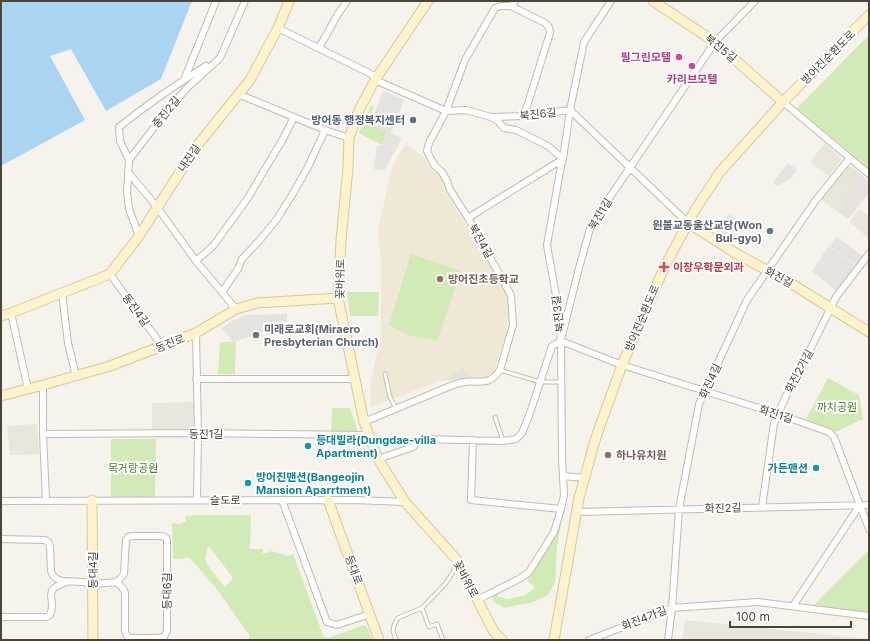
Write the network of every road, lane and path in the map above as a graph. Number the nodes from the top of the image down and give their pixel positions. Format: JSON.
{"nodes":[{"id":1,"x":216,"y":1,"type":"edge"},
{"id":2,"x":245,"y":1,"type":"edge"},
{"id":3,"x":289,"y":1,"type":"edge"},
{"id":4,"x":347,"y":1,"type":"edge"},
{"id":5,"x":428,"y":1,"type":"edge"},
{"id":6,"x":611,"y":1,"type":"edge"},
{"id":7,"x":653,"y":1,"type":"edge"},
{"id":8,"x":755,"y":1,"type":"edge"},
{"id":9,"x":513,"y":4,"type":"edge"},
{"id":10,"x":869,"y":15,"type":"edge"},
{"id":11,"x":278,"y":28,"type":"junction"},
{"id":12,"x":716,"y":42,"type":"junction"},
{"id":13,"x":319,"y":48,"type":"junction"},
{"id":14,"x":220,"y":58,"type":"junction"},
{"id":15,"x":376,"y":79,"type":"junction"},
{"id":16,"x":184,"y":80,"type":"junction"},
{"id":17,"x":238,"y":94,"type":"junction"},
{"id":18,"x":783,"y":102,"type":"junction"},
{"id":19,"x":446,"y":110,"type":"junction"},
{"id":20,"x":570,"y":110,"type":"junction"},
{"id":21,"x":524,"y":116,"type":"junction"},
{"id":22,"x":294,"y":117,"type":"junction"},
{"id":23,"x":491,"y":117,"type":"junction"},
{"id":24,"x":326,"y":130,"type":"junction"},
{"id":25,"x":349,"y":138,"type":"junction"},
{"id":26,"x":850,"y":158,"type":"junction"},
{"id":27,"x":563,"y":159,"type":"junction"},
{"id":28,"x":128,"y":160,"type":"junction"},
{"id":29,"x":630,"y":168,"type":"junction"},
{"id":30,"x":128,"y":172,"type":"junction"},
{"id":31,"x":869,"y":174,"type":"edge"},
{"id":32,"x":157,"y":207,"type":"junction"},
{"id":33,"x":468,"y":218,"type":"junction"},
{"id":34,"x":688,"y":223,"type":"junction"},
{"id":35,"x":139,"y":236,"type":"junction"},
{"id":36,"x":869,"y":254,"type":"edge"},
{"id":37,"x":196,"y":261,"type":"junction"},
{"id":38,"x":768,"y":271,"type":"junction"},
{"id":39,"x":110,"y":274,"type":"junction"},
{"id":40,"x":222,"y":292,"type":"junction"},
{"id":41,"x":62,"y":293,"type":"junction"},
{"id":42,"x":338,"y":298,"type":"junction"},
{"id":43,"x":236,"y":309,"type":"junction"},
{"id":44,"x":831,"y":309,"type":"junction"},
{"id":45,"x":11,"y":313,"type":"junction"},
{"id":46,"x":1,"y":316,"type":"edge"},
{"id":47,"x":869,"y":332,"type":"edge"},
{"id":48,"x":196,"y":333,"type":"junction"},
{"id":49,"x":561,"y":342,"type":"junction"},
{"id":50,"x":162,"y":346,"type":"junction"},
{"id":51,"x":622,"y":365,"type":"junction"},
{"id":52,"x":500,"y":370,"type":"junction"},
{"id":53,"x":385,"y":374,"type":"dead end"},
{"id":54,"x":76,"y":376,"type":"junction"},
{"id":55,"x":196,"y":379,"type":"junction"},
{"id":56,"x":355,"y":379,"type":"junction"},
{"id":57,"x":540,"y":382,"type":"junction"},
{"id":58,"x":561,"y":382,"type":"junction"},
{"id":59,"x":42,"y":385,"type":"junction"},
{"id":60,"x":28,"y":389,"type":"junction"},
{"id":61,"x":705,"y":392,"type":"junction"},
{"id":62,"x":1,"y":396,"type":"edge"},
{"id":63,"x":396,"y":409,"type":"junction"},
{"id":64,"x":778,"y":414,"type":"junction"},
{"id":65,"x":495,"y":417,"type":"dead end"},
{"id":66,"x":364,"y":422,"type":"junction"},
{"id":67,"x":42,"y":434,"type":"junction"},
{"id":68,"x":198,"y":434,"type":"junction"},
{"id":69,"x":368,"y":435,"type":"junction"},
{"id":70,"x":473,"y":440,"type":"junction"},
{"id":71,"x":503,"y":441,"type":"junction"},
{"id":72,"x":378,"y":459,"type":"junction"},
{"id":73,"x":563,"y":476,"type":"junction"},
{"id":74,"x":585,"y":478,"type":"junction"},
{"id":75,"x":1,"y":500,"type":"edge"},
{"id":76,"x":46,"y":500,"type":"junction"},
{"id":77,"x":92,"y":500,"type":"junction"},
{"id":78,"x":197,"y":500,"type":"junction"},
{"id":79,"x":282,"y":500,"type":"junction"},
{"id":80,"x":328,"y":500,"type":"junction"},
{"id":81,"x":405,"y":502,"type":"junction"},
{"id":82,"x":860,"y":505,"type":"junction"},
{"id":83,"x":869,"y":505,"type":"edge"},
{"id":84,"x":762,"y":507,"type":"junction"},
{"id":85,"x":561,"y":509,"type":"junction"},
{"id":86,"x":679,"y":509,"type":"junction"},
{"id":87,"x":576,"y":512,"type":"junction"},
{"id":88,"x":869,"y":529,"type":"edge"},
{"id":89,"x":1,"y":539,"type":"edge"},
{"id":90,"x":457,"y":560,"type":"junction"},
{"id":91,"x":67,"y":582,"type":"junction"},
{"id":92,"x":115,"y":582,"type":"junction"},
{"id":93,"x":93,"y":584,"type":"junction"},
{"id":94,"x":477,"y":600,"type":"junction"},
{"id":95,"x":793,"y":606,"type":"junction"},
{"id":96,"x":422,"y":608,"type":"junction"},
{"id":97,"x":672,"y":608,"type":"junction"},
{"id":98,"x":370,"y":614,"type":"junction"},
{"id":99,"x":869,"y":616,"type":"edge"},
{"id":100,"x":1,"y":617,"type":"edge"},
{"id":101,"x":496,"y":636,"type":"edge"},
{"id":102,"x":93,"y":640,"type":"edge"},
{"id":103,"x":379,"y":640,"type":"edge"},
{"id":104,"x":396,"y":640,"type":"edge"},
{"id":105,"x":443,"y":640,"type":"edge"},
{"id":106,"x":502,"y":640,"type":"edge"},
{"id":107,"x":554,"y":640,"type":"edge"},
{"id":108,"x":589,"y":640,"type":"edge"},
{"id":109,"x":668,"y":640,"type":"edge"}],
"edges":[{"from":1,"to":16,"type":"street"},
{"from":2,"to":14,"type":"street","name":"중진2길"},
{"from":3,"to":11,"type":"street","name":"내진길"},
{"from":4,"to":13,"type":"street"},
{"from":5,"to":15,"type":"street","name":"꽃바위로"},
{"from":6,"to":20,"type":"street","name":"북진3길"},
{"from":7,"to":12,"type":"street","name":"북진5길"},
{"from":8,"to":12,"type":"street","name":"북진1길"},
{"from":9,"to":19,"type":"street","name":"북진4길"},
{"from":9,"to":21,"type":"street"},
{"from":10,"to":18,"type":"street","name":"방어진순환도로"},
{"from":11,"to":13,"type":"street","name":"북진6길"},
{"from":11,"to":17,"type":"street","name":"내진길"},
{"from":12,"to":18,"type":"street","name":"북진5길"},
{"from":12,"to":29,"type":"street","name":"북진1길"},
{"from":13,"to":15,"type":"street","name":"북진6길"},
{"from":14,"to":16,"type":"street"},
{"from":14,"to":28,"type":"street","name":"중진2길"},
{"from":15,"to":19,"type":"street","name":"북진6길"},
{"from":15,"to":25,"type":"street","name":"꽃바위로"},
{"from":16,"to":28,"type":"street"},
{"from":17,"to":22,"type":"street"},
{"from":17,"to":32,"type":"street","name":"내진길"},
{"from":18,"to":26,"type":"street"},
{"from":18,"to":34,"type":"street","name":"방어진순환도로"},
{"from":19,"to":23,"type":"street","name":"북진6길"},
{"from":19,"to":33,"type":"street","name":"북진4길"},
{"from":20,"to":21,"type":"street","name":"북진6길"},
{"from":20,"to":27,"type":"street","name":"북진3길"},
{"from":20,"to":29,"type":"street","name":"북진6길"},
{"from":21,"to":23,"type":"street","name":"북진6길"},
{"from":22,"to":24,"type":"street"},
{"from":22,"to":37,"type":"street"},
{"from":23,"to":27,"type":"street"},
{"from":24,"to":25,"type":"street"},
{"from":24,"to":40,"type":"street"},
{"from":25,"to":42,"type":"street","name":"꽃바위로"},
{"from":26,"to":31,"type":"street"},
{"from":26,"to":38,"type":"street","name":"화진4길"},
{"from":27,"to":33,"type":"street"},
{"from":27,"to":49,"type":"street","name":"북진3길"},
{"from":28,"to":30,"type":"street"},
{"from":29,"to":34,"type":"street","name":"북진6길"},
{"from":29,"to":49,"type":"street","name":"북진1길"},
{"from":30,"to":32,"type":"street"},
{"from":30,"to":35,"type":"street"},
{"from":32,"to":35,"type":"street"},
{"from":32,"to":37,"type":"street"},
{"from":33,"to":52,"type":"street","name":"북진4길"},
{"from":34,"to":38,"type":"street","name":"화진길"},
{"from":34,"to":51,"type":"street","name":"방어진순환도로"},
{"from":35,"to":39,"type":"street"},
{"from":36,"to":44,"type":"street","name":"화진2가길"},
{"from":37,"to":40,"type":"street"},
{"from":38,"to":44,"type":"street","name":"화진길"},
{"from":38,"to":61,"type":"street","name":"화진4길"},
{"from":39,"to":41,"type":"street"},
{"from":39,"to":50,"type":"street","name":"동진4길"},
{"from":40,"to":43,"type":"street"},
{"from":41,"to":45,"type":"street"},
{"from":41,"to":54,"type":"street"},
{"from":42,"to":43,"type":"street","name":"동진로"},
{"from":42,"to":56,"type":"street","name":"꽃바위로"},
{"from":43,"to":48,"type":"street","name":"동진로"},
{"from":44,"to":47,"type":"street","name":"화진길"},
{"from":44,"to":64,"type":"street","name":"화진2가길"},
{"from":45,"to":46,"type":"street"},
{"from":45,"to":60,"type":"street"},
{"from":48,"to":50,"type":"street","name":"동진로"},
{"from":48,"to":55,"type":"street"},
{"from":49,"to":51,"type":"street","name":"화진1길"},
{"from":49,"to":57,"type":"street","name":"북진1길"},
{"from":49,"to":58,"type":"street","name":"북진3길"},
{"from":50,"to":54,"type":"street","name":"동진로"},
{"from":51,"to":61,"type":"street","name":"화진1길"},
{"from":51,"to":74,"type":"street","name":"방어진순환도로"},
{"from":52,"to":57,"type":"lane"},
{"from":52,"to":63,"type":"street"},
{"from":53,"to":63,"type":"lane"},
{"from":54,"to":59,"type":"street","name":"동진로"},
{"from":55,"to":56,"type":"street"},
{"from":55,"to":68,"type":"street"},
{"from":56,"to":66,"type":"street","name":"꽃바위로"},
{"from":57,"to":58,"type":"lane"},
{"from":57,"to":71,"type":"street","name":"북진1길"},
{"from":58,"to":73,"type":"street","name":"북진3길"},
{"from":59,"to":60,"type":"street","name":"동진로"},
{"from":59,"to":67,"type":"street"},
{"from":60,"to":62,"type":"street","name":"동진로"},
{"from":61,"to":64,"type":"street","name":"화진1길"},
{"from":61,"to":86,"type":"street","name":"화진4길"},
{"from":63,"to":66,"type":"street"},
{"from":64,"to":82,"type":"street","name":"화진1길"},
{"from":64,"to":84,"type":"street","name":"화진2가길"},
{"from":65,"to":71,"type":"lane"},
{"from":66,"to":69,"type":"street","name":"꽃바위로"},
{"from":67,"to":68,"type":"street","name":"동진1길"},
{"from":67,"to":76,"type":"street"},
{"from":68,"to":69,"type":"street","name":"동진1길"},
{"from":68,"to":78,"type":"street"},
{"from":69,"to":72,"type":"street","name":"꽃바위로"},
{"from":70,"to":71,"type":"street","name":"북진1길"},
{"from":70,"to":72,"type":"street","name":"북진1길"},
{"from":70,"to":85,"type":"street"},
{"from":72,"to":81,"type":"street","name":"꽃바위로"},
{"from":73,"to":74,"type":"street"},
{"from":73,"to":85,"type":"street","name":"북진3길"},
{"from":74,"to":87,"type":"street","name":"방어진순환도로"},
{"from":75,"to":76,"type":"street","name":"슬도로"},
{"from":76,"to":77,"type":"street","name":"슬도로"},
{"from":77,"to":78,"type":"street","name":"슬도로"},
{"from":77,"to":93,"type":"street","name":"등대4길"},
{"from":78,"to":79,"type":"street","name":"슬도로"},
{"from":79,"to":80,"type":"street","name":"슬도로"},
{"from":79,"to":98,"type":"street"},
{"from":80,"to":81,"type":"street","name":"슬도로"},
{"from":80,"to":98,"type":"street","name":"등대로"},
{"from":81,"to":90,"type":"street","name":"꽃바위로"},
{"from":82,"to":83,"type":"street","name":"화진2길"},
{"from":82,"to":84,"type":"street","name":"화진2길"},
{"from":82,"to":88,"type":"street","name":"화진1길"},
{"from":82,"to":95,"type":"street"},
{"from":84,"to":86,"type":"street","name":"화진2길"},
{"from":85,"to":94,"type":"street","name":"북진3길"},
{"from":86,"to":87,"type":"street","name":"화진2길"},
{"from":86,"to":97,"type":"street","name":"화진4길"},
{"from":87,"to":107,"type":"street","name":"방어진순환도로"},
{"from":89,"to":91,"type":"street"},
{"from":90,"to":94,"type":"street","name":"꽃바위로"},
{"from":90,"to":96,"type":"lane"},
{"from":91,"to":93,"type":"street"},
{"from":91,"to":100,"type":"street"},
{"from":92,"to":92,"type":"street","name":"등대6길"},
{"from":92,"to":93,"type":"street"},
{"from":93,"to":102,"type":"street","name":"등대4길"},
{"from":94,"to":101,"type":"street","name":"꽃바위로"},
{"from":95,"to":97,"type":"street","name":"화진4가길"},
{"from":95,"to":99,"type":"street","name":"화진4가길"},
{"from":96,"to":104,"type":"lane"},
{"from":96,"to":105,"type":"lane"},
{"from":97,"to":108,"type":"street","name":"화진4가길"},
{"from":97,"to":109,"type":"street","name":"화진4길"},
{"from":98,"to":103,"type":"street","name":"등대로"},
{"from":101,"to":106,"type":"street","name":"꽃바위로"}]}
